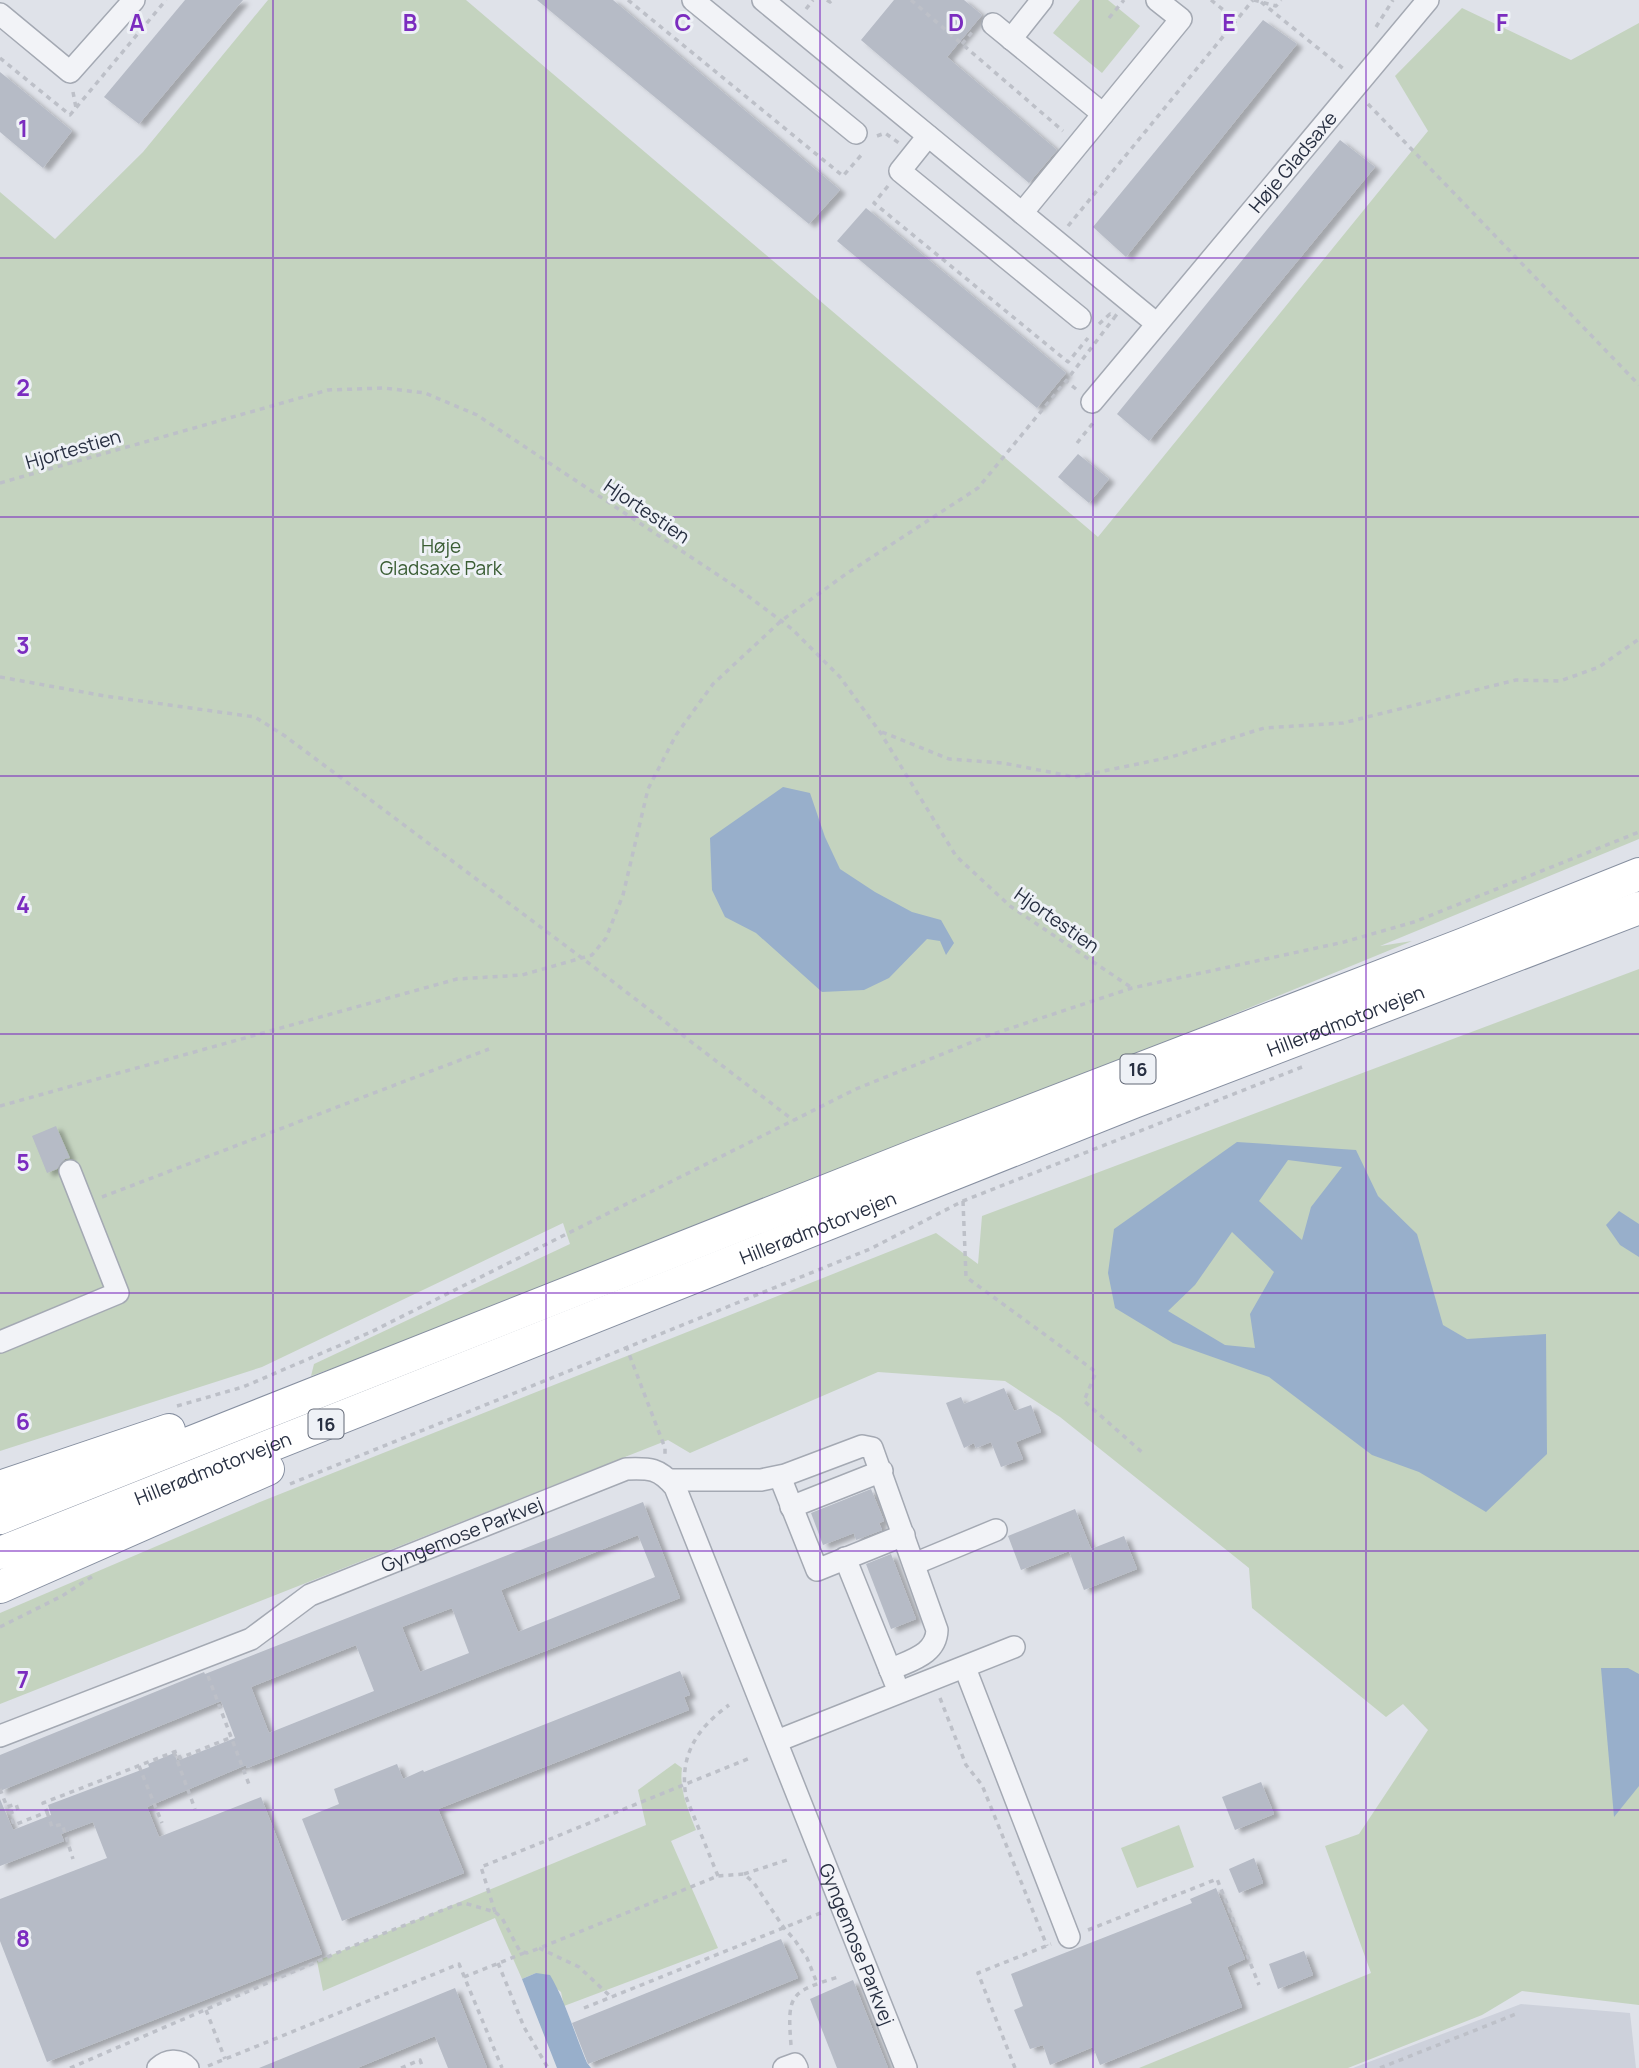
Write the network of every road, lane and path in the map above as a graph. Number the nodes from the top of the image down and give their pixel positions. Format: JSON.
{"nodes":[{"id":1,"x":134,"y":0,"type":"edge"},
{"id":2,"x":628,"y":0,"type":"edge"},
{"id":3,"x":693,"y":0,"type":"edge"},
{"id":4,"x":911,"y":0,"type":"edge"},
{"id":5,"x":1042,"y":0,"type":"edge"},
{"id":6,"x":1124,"y":0,"type":"edge"},
{"id":7,"x":1157,"y":0,"type":"edge"},
{"id":8,"x":1211,"y":0,"type":"edge"},
{"id":9,"x":1254,"y":0,"type":"edge"},
{"id":10,"x":1281,"y":0,"type":"edge"},
{"id":11,"x":1393,"y":0,"type":"edge"},
{"id":12,"x":1429,"y":0,"type":"edge"},
{"id":13,"x":765,"y":1,"type":"edge"},
{"id":14,"x":1261,"y":2,"type":"junction"},
{"id":15,"x":0,"y":14,"type":"edge"},
{"id":16,"x":1109,"y":18,"type":"dead end"},
{"id":17,"x":1236,"y":20,"type":"junction"},
{"id":18,"x":993,"y":24,"type":"dead end"},
{"id":19,"x":1372,"y":34,"type":"dead end"},
{"id":20,"x":1011,"y":39,"type":"junction"},
{"id":21,"x":1350,"y":66,"type":"dead end"},
{"id":22,"x":1354,"y":90,"type":"junction"},
{"id":23,"x":1103,"y":114,"type":"junction"},
{"id":24,"x":856,"y":132,"type":"dead end"},
{"id":25,"x":928,"y":136,"type":"junction"},
{"id":26,"x":1078,"y":144,"type":"junction"},
{"id":27,"x":852,"y":166,"type":"dead end"},
{"id":28,"x":900,"y":170,"type":"junction"},
{"id":29,"x":1022,"y":213,"type":"junction"},
{"id":30,"x":1056,"y":241,"type":"junction"},
{"id":31,"x":1080,"y":318,"type":"dead end"},
{"id":32,"x":1114,"y":318,"type":"dead end"},
{"id":33,"x":1157,"y":324,"type":"junction"},
{"id":34,"x":1071,"y":359,"type":"dead end"},
{"id":35,"x":1066,"y":381,"type":"junction"},
{"id":36,"x":1639,"y":384,"type":"edge"},
{"id":37,"x":1092,"y":402,"type":"joint"},
{"id":38,"x":0,"y":483,"type":"edge"},
{"id":39,"x":781,"y":621,"type":"junction"},
{"id":40,"x":1639,"y":639,"type":"edge"},
{"id":41,"x":0,"y":677,"type":"edge"},
{"id":42,"x":880,"y":732,"type":"junction"},
{"id":43,"x":1638,"y":832,"type":"edge"},
{"id":44,"x":1639,"y":874,"type":"edge"},
{"id":45,"x":1639,"y":908,"type":"edge"},
{"id":46,"x":582,"y":958,"type":"junction"},
{"id":47,"x":1132,"y":988,"type":"junction"},
{"id":48,"x":489,"y":1049,"type":"dead end"},
{"id":49,"x":1302,"y":1067,"type":"dead end"},
{"id":50,"x":0,"y":1106,"type":"edge"},
{"id":51,"x":793,"y":1120,"type":"junction"},
{"id":52,"x":70,"y":1171,"type":"dead end"},
{"id":53,"x":963,"y":1201,"type":"junction"},
{"id":54,"x":85,"y":1204,"type":"junction"},
{"id":55,"x":652,"y":1294,"type":"junction"},
{"id":56,"x":0,"y":1342,"type":"edge"},
{"id":57,"x":626,"y":1346,"type":"junction"},
{"id":58,"x":405,"y":1358,"type":"junction"},
{"id":59,"x":166,"y":1409,"type":"dead end"},
{"id":60,"x":1144,"y":1454,"type":"dead end"},
{"id":61,"x":882,"y":1471,"type":"junction"},
{"id":62,"x":666,"y":1476,"type":"junction"},
{"id":63,"x":780,"y":1477,"type":"junction"},
{"id":64,"x":0,"y":1487,"type":"edge"},
{"id":65,"x":280,"y":1488,"type":"dead end"},
{"id":66,"x":792,"y":1507,"type":"junction"},
{"id":67,"x":0,"y":1518,"type":"edge"},
{"id":68,"x":996,"y":1530,"type":"dead end"},
{"id":69,"x":904,"y":1535,"type":"junction"},
{"id":70,"x":0,"y":1553,"type":"edge"},
{"id":71,"x":845,"y":1558,"type":"junction"},
{"id":72,"x":914,"y":1563,"type":"junction"},
{"id":73,"x":96,"y":1574,"type":"dead end"},
{"id":74,"x":0,"y":1587,"type":"edge"},
{"id":75,"x":0,"y":1627,"type":"edge"},
{"id":76,"x":1014,"y":1647,"type":"dead end"},
{"id":77,"x":201,"y":1658,"type":"junction"},
{"id":78,"x":965,"y":1668,"type":"junction"},
{"id":79,"x":890,"y":1670,"type":"junction"},
{"id":80,"x":933,"y":1681,"type":"junction"},
{"id":81,"x":900,"y":1693,"type":"junction"},
{"id":82,"x":729,"y":1705,"type":"dead end"},
{"id":83,"x":0,"y":1736,"type":"edge"},
{"id":84,"x":232,"y":1737,"type":"junction"},
{"id":85,"x":777,"y":1741,"type":"junction"},
{"id":86,"x":174,"y":1752,"type":"junction"},
{"id":87,"x":750,"y":1758,"type":"dead end"},
{"id":88,"x":139,"y":1766,"type":"junction"},
{"id":89,"x":684,"y":1785,"type":"junction"},
{"id":90,"x":250,"y":1787,"type":"dead end"},
{"id":91,"x":0,"y":1789,"type":"edge"},
{"id":92,"x":195,"y":1809,"type":"dead end"},
{"id":93,"x":47,"y":1812,"type":"junction"},
{"id":94,"x":162,"y":1822,"type":"dead end"},
{"id":95,"x":73,"y":1859,"type":"dead end"},
{"id":96,"x":790,"y":1859,"type":"dead end"},
{"id":97,"x":744,"y":1874,"type":"junction"},
{"id":98,"x":718,"y":1876,"type":"junction"},
{"id":99,"x":495,"y":1912,"type":"junction"},
{"id":100,"x":813,"y":1916,"type":"dead end"},
{"id":101,"x":784,"y":1928,"type":"junction"},
{"id":102,"x":1069,"y":1937,"type":"junction"},
{"id":103,"x":1046,"y":1946,"type":"junction"},
{"id":104,"x":539,"y":1948,"type":"junction"},
{"id":105,"x":524,"y":1953,"type":"junction"},
{"id":106,"x":498,"y":1963,"type":"junction"},
{"id":107,"x":464,"y":1977,"type":"junction"},
{"id":108,"x":838,"y":1977,"type":"dead end"},
{"id":109,"x":817,"y":1983,"type":"junction"},
{"id":110,"x":1259,"y":1985,"type":"dead end"},
{"id":111,"x":611,"y":1997,"type":"junction"},
{"id":112,"x":584,"y":2008,"type":"dead end"},
{"id":113,"x":206,"y":2010,"type":"junction"},
{"id":114,"x":1516,"y":2014,"type":"dead end"},
{"id":115,"x":225,"y":2059,"type":"junction"},
{"id":116,"x":792,"y":2067,"type":"edge"},
{"id":117,"x":70,"y":2068,"type":"edge"},
{"id":118,"x":158,"y":2068,"type":"edge"},
{"id":119,"x":188,"y":2068,"type":"edge"},
{"id":120,"x":204,"y":2068,"type":"edge"},
{"id":121,"x":401,"y":2068,"type":"edge"},
{"id":122,"x":424,"y":2068,"type":"edge"},
{"id":123,"x":502,"y":2068,"type":"edge"},
{"id":124,"x":548,"y":2068,"type":"edge"},
{"id":125,"x":906,"y":2068,"type":"edge"},
{"id":126,"x":1015,"y":2068,"type":"edge"},
{"id":127,"x":1380,"y":2068,"type":"edge"}],
"edges":[{"from":1,"to":15,"type":"street"},
{"from":2,"to":27,"type":"path"},
{"from":3,"to":24,"type":"street"},
{"from":4,"to":26,"type":"path"},
{"from":5,"to":20,"type":"street"},
{"from":6,"to":16,"type":"path"},
{"from":7,"to":23,"type":"street"},
{"from":8,"to":17,"type":"path"},
{"from":9,"to":14,"type":"path"},
{"from":9,"to":17,"type":"path"},
{"from":10,"to":14,"type":"path"},
{"from":11,"to":19,"type":"path"},
{"from":12,"to":22,"type":"street","name":"Høje Gladsaxe"},
{"from":13,"to":25,"type":"street"},
{"from":14,"to":21,"type":"path"},
{"from":17,"to":30,"type":"path"},
{"from":18,"to":20,"type":"street"},
{"from":20,"to":23,"type":"street"},
{"from":22,"to":33,"type":"street","name":"Høje Gladsaxe"},
{"from":22,"to":36,"type":"path"},
{"from":23,"to":26,"type":"street"},
{"from":25,"to":28,"type":"street"},
{"from":25,"to":29,"type":"street"},
{"from":26,"to":29,"type":"street"},
{"from":28,"to":31,"type":"street"},
{"from":28,"to":34,"type":"path"},
{"from":29,"to":30,"type":"street"},
{"from":30,"to":33,"type":"street"},
{"from":32,"to":35,"type":"path"},
{"from":33,"to":37,"type":"street","name":"Høje Gladsaxe"},
{"from":35,"to":37,"type":"path"},
{"from":35,"to":39,"type":"path"},
{"from":38,"to":39,"type":"path","name":"Hjortestien"},
{"from":39,"to":42,"type":"path","name":"Hjortestien"},
{"from":39,"to":46,"type":"path"},
{"from":40,"to":42,"type":"path"},
{"from":41,"to":46,"type":"path"},
{"from":42,"to":47,"type":"path","name":"Hjortestien"},
{"from":43,"to":47,"type":"path"},
{"from":44,"to":58,"type":"highway","name":"Hillerødmotorvejen","number":"16"},
{"from":45,"to":55,"type":"highway","name":"Hillerødmotorvejen","number":"16"},
{"from":46,"to":50,"type":"path"},
{"from":46,"to":51,"type":"path"},
{"from":47,"to":51,"type":"path"},
{"from":48,"to":54,"type":"path"},
{"from":49,"to":53,"type":"path"},
{"from":51,"to":59,"type":"path"},
{"from":52,"to":54,"type":"street"},
{"from":53,"to":57,"type":"path"},
{"from":53,"to":60,"type":"path"},
{"from":54,"to":56,"type":"street"},
{"from":55,"to":70,"type":"highway","name":"Hillerødmotorvejen","number":"16"},
{"from":55,"to":74,"type":"highway"},
{"from":57,"to":62,"type":"path"},
{"from":57,"to":65,"type":"path"},
{"from":58,"to":64,"type":"highway"},
{"from":58,"to":67,"type":"highway","name":"Hillerødmotorvejen","number":"16"},
{"from":61,"to":63,"type":"street"},
{"from":61,"to":66,"type":"street"},
{"from":61,"to":69,"type":"street"},
{"from":62,"to":63,"type":"street"},
{"from":62,"to":77,"type":"street","name":"Gyngemose Parkvej"},
{"from":62,"to":85,"type":"street","name":"Gyngemose Parkvej"},
{"from":63,"to":66,"type":"street"},
{"from":66,"to":71,"type":"street"},
{"from":68,"to":72,"type":"street"},
{"from":69,"to":71,"type":"street"},
{"from":69,"to":72,"type":"street"},
{"from":71,"to":79,"type":"street"},
{"from":72,"to":79,"type":"street"},
{"from":73,"to":75,"type":"path"},
{"from":76,"to":78,"type":"street"},
{"from":77,"to":83,"type":"street","name":"Gyngemose Parkvej"},
{"from":77,"to":84,"type":"path"},
{"from":78,"to":80,"type":"street"},
{"from":78,"to":102,"type":"street"},
{"from":79,"to":81,"type":"street"},
{"from":80,"to":81,"type":"street"},
{"from":80,"to":103,"type":"path"},
{"from":81,"to":85,"type":"street"},
{"from":82,"to":89,"type":"path"},
{"from":84,"to":86,"type":"path"},
{"from":84,"to":90,"type":"path"},
{"from":85,"to":125,"type":"street","name":"Gyngemose Parkvej"},
{"from":86,"to":88,"type":"path"},
{"from":86,"to":92,"type":"path"},
{"from":87,"to":89,"type":"path"},
{"from":88,"to":93,"type":"path"},
{"from":88,"to":94,"type":"path"},
{"from":89,"to":98,"type":"path"},
{"from":89,"to":99,"type":"path"},
{"from":91,"to":93,"type":"path"},
{"from":93,"to":95,"type":"path"},
{"from":96,"to":97,"type":"path"},
{"from":97,"to":98,"type":"path"},
{"from":97,"to":101,"type":"path"},
{"from":98,"to":104,"type":"path"},
{"from":99,"to":105,"type":"path"},
{"from":99,"to":113,"type":"path"},
{"from":100,"to":101,"type":"path"},
{"from":101,"to":109,"type":"path"},
{"from":101,"to":111,"type":"path"},
{"from":102,"to":103,"type":"path"},
{"from":102,"to":110,"type":"path"},
{"from":103,"to":126,"type":"path"},
{"from":104,"to":105,"type":"path"},
{"from":104,"to":111,"type":"path"},
{"from":105,"to":106,"type":"path"},
{"from":106,"to":107,"type":"path"},
{"from":106,"to":124,"type":"path"},
{"from":107,"to":115,"type":"path"},
{"from":107,"to":123,"type":"path"},
{"from":108,"to":109,"type":"path"},
{"from":109,"to":116,"type":"path"},
{"from":111,"to":112,"type":"path"},
{"from":113,"to":115,"type":"path"},
{"from":113,"to":117,"type":"path"},
{"from":114,"to":127,"type":"path"},
{"from":115,"to":120,"type":"path"},
{"from":118,"to":119,"type":"street"},
{"from":121,"to":122,"type":"path"}]}
